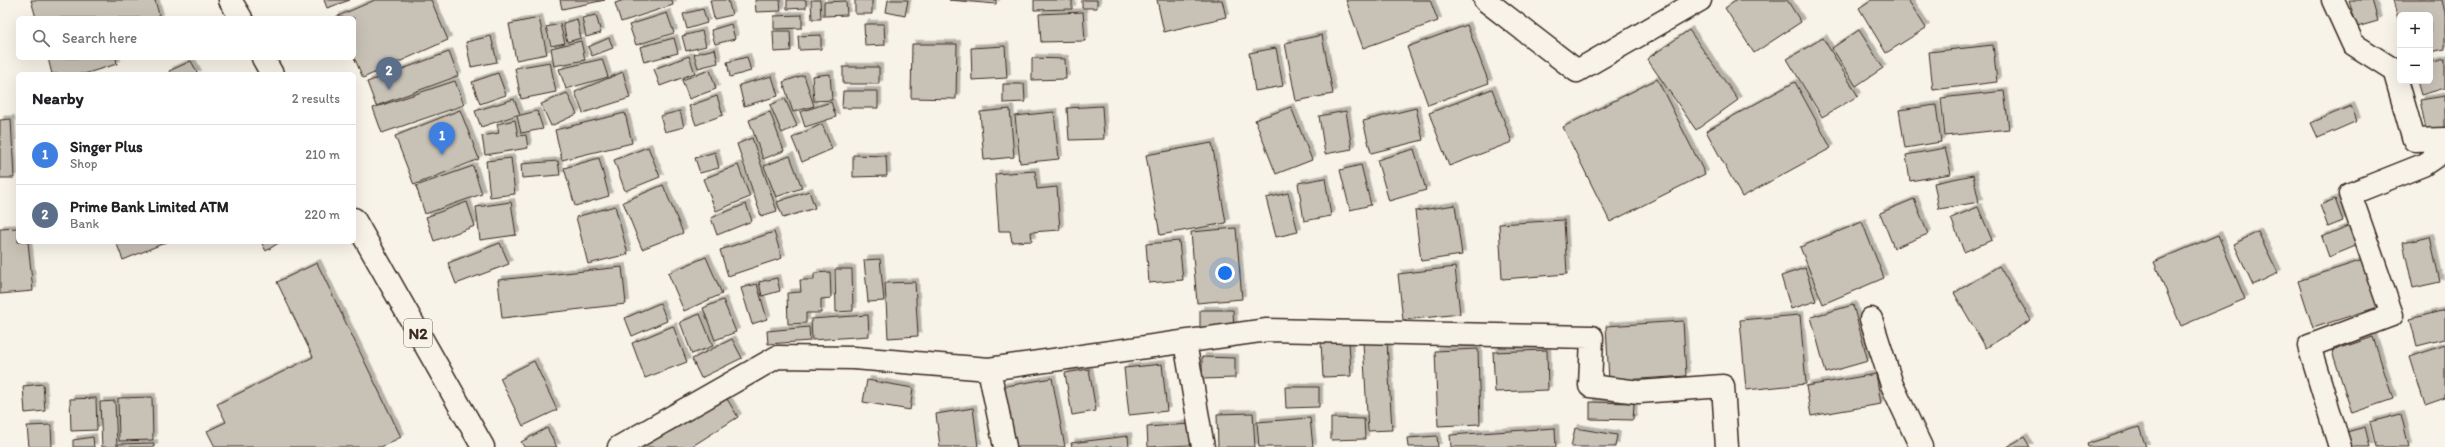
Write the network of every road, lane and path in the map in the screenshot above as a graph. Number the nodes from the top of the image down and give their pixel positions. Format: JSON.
{"nodes":[{"id":1,"x":230,"y":0,"type":"edge"},
{"id":2,"x":1485,"y":0,"type":"edge"},
{"id":3,"x":1700,"y":0,"type":"edge"},
{"id":4,"x":2333,"y":0,"type":"edge"},
{"id":5,"x":239,"y":16,"type":"edge"},
{"id":6,"x":264,"y":60,"type":"edge"},
{"id":7,"x":271,"y":72,"type":"edge"},
{"id":8,"x":2445,"y":139,"type":"edge"},
{"id":9,"x":2445,"y":150,"type":"edge"},
{"id":10,"x":356,"y":223,"type":"edge"},
{"id":11,"x":1871,"y":319,"type":"dead end"},
{"id":12,"x":1185,"y":342,"type":"junction"},
{"id":13,"x":989,"y":369,"type":"junction"},
{"id":14,"x":483,"y":447,"type":"edge"},
{"id":15,"x":619,"y":447,"type":"edge"},
{"id":16,"x":1005,"y":447,"type":"edge"},
{"id":17,"x":1202,"y":447,"type":"edge"},
{"id":18,"x":1727,"y":447,"type":"edge"},
{"id":19,"x":1921,"y":447,"type":"edge"},
{"id":20,"x":2340,"y":447,"type":"edge"}],
"edges":[{"from":1,"to":5,"type":"main road"},
{"from":2,"to":3,"type":"main road"},
{"from":4,"to":8,"type":"main road"},
{"from":6,"to":7,"type":"main road"},
{"from":9,"to":20,"type":"main road"},
{"from":10,"to":14,"type":"main road","number":"N2"},
{"from":11,"to":19,"type":"main road"},
{"from":12,"to":13,"type":"main road"},
{"from":12,"to":17,"type":"main road"},
{"from":12,"to":18,"type":"main road"},
{"from":13,"to":15,"type":"main road"},
{"from":13,"to":16,"type":"main road"}]}
